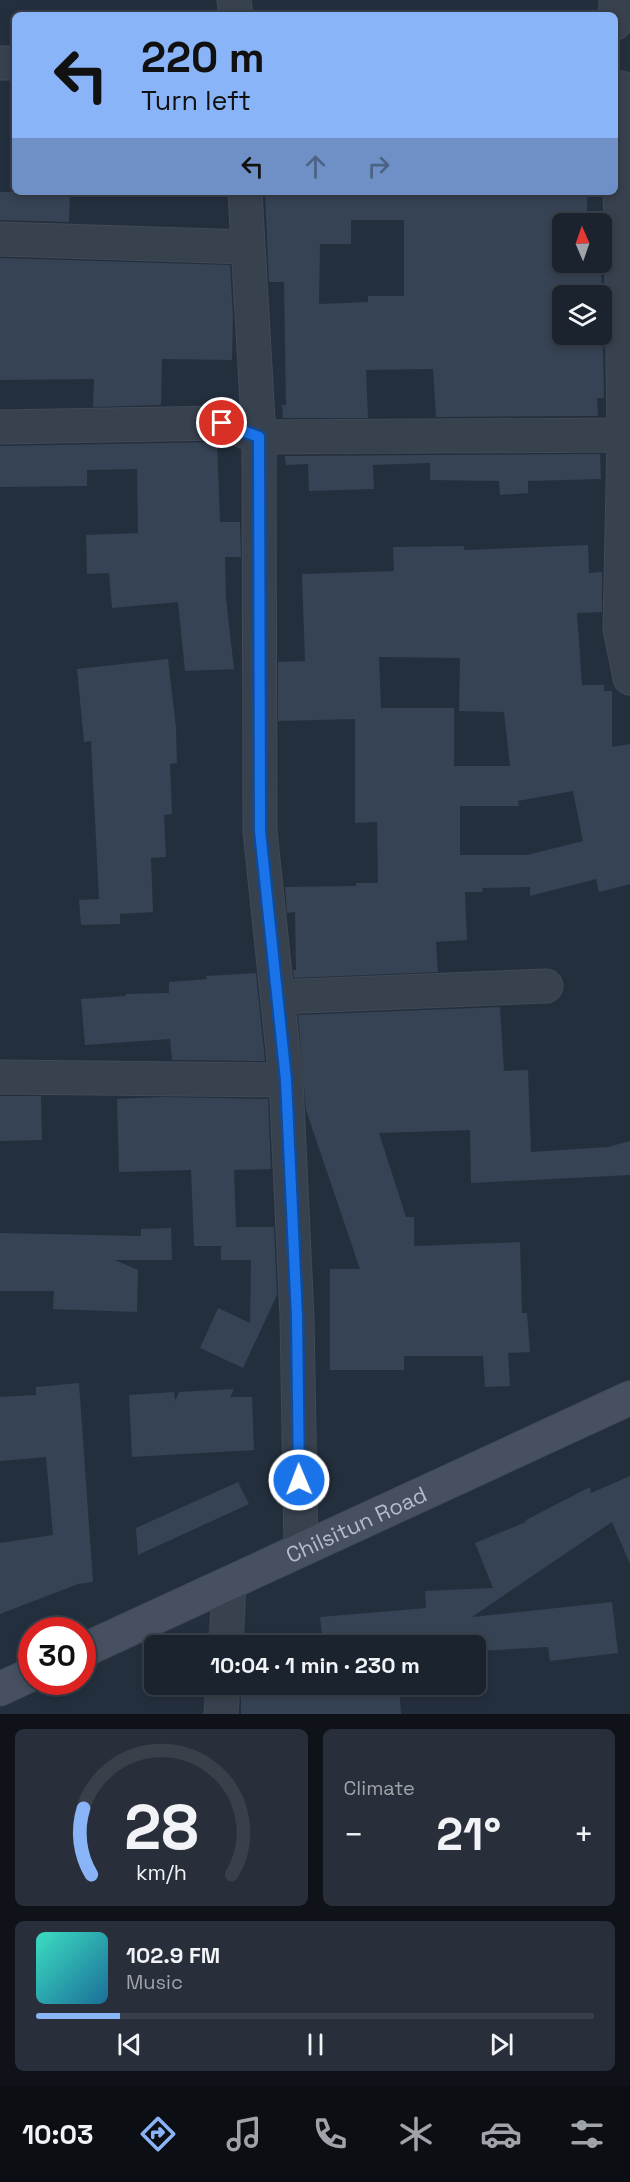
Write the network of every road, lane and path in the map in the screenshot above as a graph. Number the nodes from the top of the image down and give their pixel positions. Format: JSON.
{"nodes":[{"id":1,"x":618,"y":141,"type":"edge"},
{"id":2,"x":245,"y":195,"type":"edge"},
{"id":3,"x":626,"y":214,"type":"edge"},
{"id":4,"x":0,"y":239,"type":"edge"},
{"id":5,"x":247,"y":247,"type":"junction"},
{"id":6,"x":0,"y":426,"type":"edge"},
{"id":7,"x":624,"y":435,"type":"junction"},
{"id":8,"x":259,"y":437,"type":"junction"},
{"id":9,"x":625,"y":629,"type":"edge"},
{"id":10,"x":630,"y":678,"type":"edge"},
{"id":11,"x":546,"y":986,"type":"dead end"},
{"id":12,"x":278,"y":997,"type":"junction"},
{"id":13,"x":0,"y":1077,"type":"edge"},
{"id":14,"x":286,"y":1080,"type":"junction"},
{"id":15,"x":630,"y":1398,"type":"edge"},
{"id":16,"x":301,"y":1549,"type":"junction"},
{"id":17,"x":230,"y":1584,"type":"junction"},
{"id":18,"x":226,"y":1635,"type":"edge"},
{"id":19,"x":96,"y":1645,"type":"edge"},
{"id":20,"x":18,"y":1681,"type":"edge"},
{"id":21,"x":0,"y":1689,"type":"edge"},
{"id":22,"x":222,"y":1695,"type":"edge"},
{"id":23,"x":221,"y":1714,"type":"edge"}],
"edges":[{"from":1,"to":3,"type":"street"},
{"from":2,"to":5,"type":"street"},
{"from":3,"to":7,"type":"street"},
{"from":4,"to":5,"type":"street"},
{"from":5,"to":8,"type":"street"},
{"from":6,"to":8,"type":"street"},
{"from":7,"to":8,"type":"street"},
{"from":7,"to":9,"type":"street"},
{"from":8,"to":12,"type":"street"},
{"from":9,"to":10,"type":"street"},
{"from":11,"to":12,"type":"street"},
{"from":12,"to":14,"type":"street"},
{"from":13,"to":14,"type":"street"},
{"from":14,"to":16,"type":"street"},
{"from":15,"to":16,"type":"main road","name":"Chilsitun Road"},
{"from":16,"to":17,"type":"main road","name":"Chilsitun Road"},
{"from":17,"to":18,"type":"street"},
{"from":17,"to":19,"type":"main road","name":"Chilsitun Road"},
{"from":20,"to":21,"type":"main road"},
{"from":22,"to":23,"type":"street"}]}
